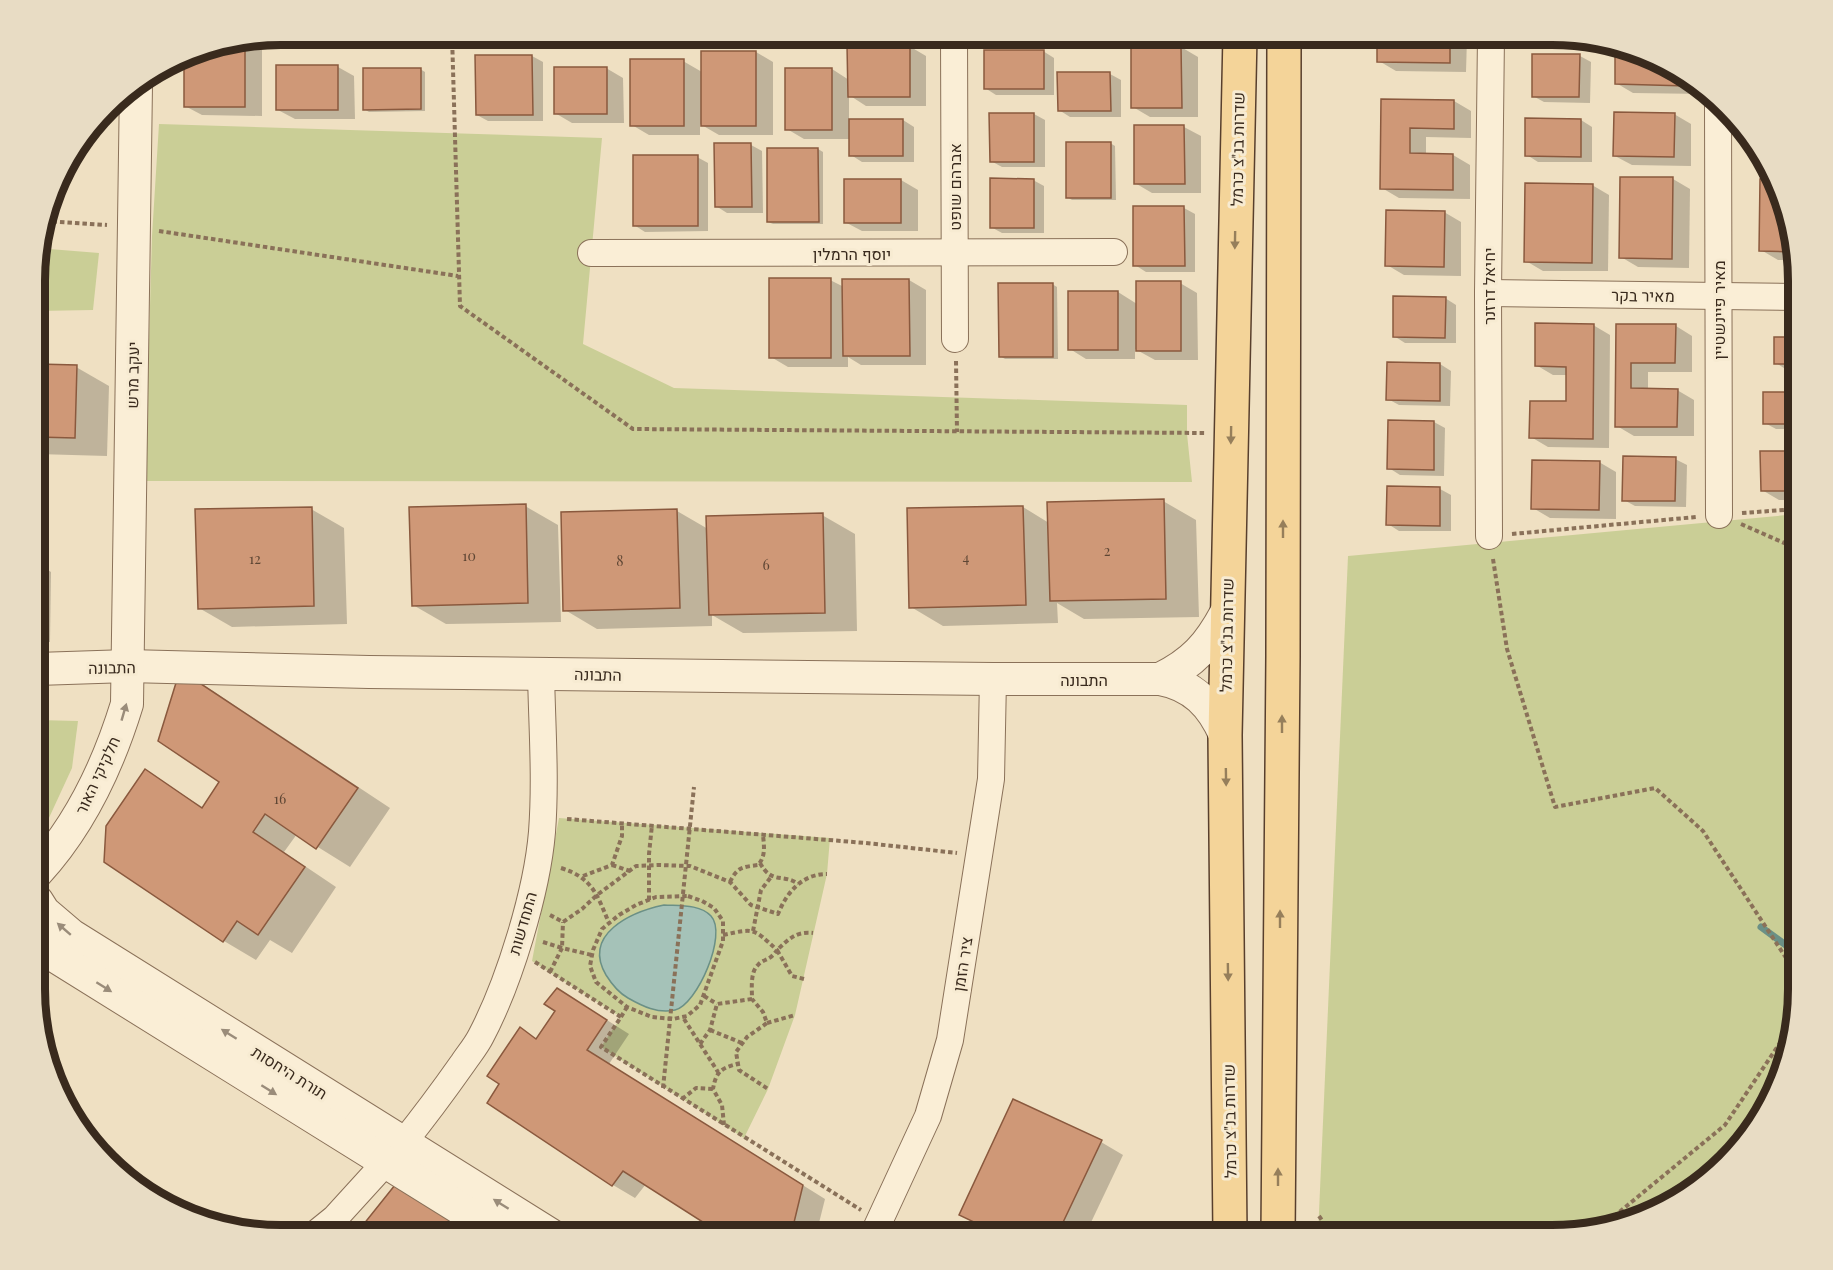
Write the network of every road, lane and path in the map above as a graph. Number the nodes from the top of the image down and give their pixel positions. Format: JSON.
{"nodes":[{"id":1,"x":452,"y":45,"type":"edge"},
{"id":2,"x":954,"y":45,"type":"edge"},
{"id":3,"x":1240,"y":45,"type":"edge"},
{"id":4,"x":1284,"y":45,"type":"edge"},
{"id":5,"x":1491,"y":45,"type":"edge"},
{"id":6,"x":136,"y":95,"type":"edge"},
{"id":7,"x":1718,"y":113,"type":"edge"},
{"id":8,"x":53,"y":222,"type":"edge"},
{"id":9,"x":134,"y":227,"type":"junction"},
{"id":10,"x":955,"y":252,"type":"junction"},
{"id":11,"x":1114,"y":252,"type":"dead end"},
{"id":12,"x":591,"y":253,"type":"dead end"},
{"id":13,"x":458,"y":276,"type":"junction"},
{"id":14,"x":1488,"y":293,"type":"junction"},
{"id":15,"x":1718,"y":296,"type":"junction"},
{"id":16,"x":1788,"y":297,"type":"edge"},
{"id":17,"x":955,"y":339,"type":"joint"},
{"id":18,"x":957,"y":432,"type":"junction"},
{"id":19,"x":1231,"y":433,"type":"junction"},
{"id":20,"x":1788,"y":510,"type":"edge"},
{"id":21,"x":1719,"y":515,"type":"junction"},
{"id":22,"x":1489,"y":536,"type":"junction"},
{"id":23,"x":1788,"y":545,"type":"edge"},
{"id":24,"x":1226,"y":613,"type":"junction"},
{"id":25,"x":128,"y":666,"type":"junction"},
{"id":26,"x":45,"y":669,"type":"edge"},
{"id":27,"x":541,"y":673,"type":"junction"},
{"id":28,"x":993,"y":679,"type":"junction"},
{"id":29,"x":1160,"y":679,"type":"junction"},
{"id":30,"x":1225,"y":735,"type":"junction"},
{"id":31,"x":694,"y":787,"type":"dead end"},
{"id":32,"x":559,"y":818,"type":"dead end"},
{"id":33,"x":622,"y":823,"type":"junction"},
{"id":34,"x":652,"y":825,"type":"junction"},
{"id":35,"x":690,"y":828,"type":"junction"},
{"id":36,"x":763,"y":835,"type":"junction"},
{"id":37,"x":980,"y":857,"type":"junction"},
{"id":38,"x":760,"y":863,"type":"junction"},
{"id":39,"x":45,"y":864,"type":"edge"},
{"id":40,"x":537,"y":864,"type":"junction"},
{"id":41,"x":612,"y":865,"type":"junction"},
{"id":42,"x":649,"y":866,"type":"junction"},
{"id":43,"x":686,"y":866,"type":"junction"},
{"id":44,"x":630,"y":871,"type":"junction"},
{"id":45,"x":827,"y":874,"type":"dead end"},
{"id":46,"x":583,"y":876,"type":"junction"},
{"id":47,"x":771,"y":877,"type":"junction"},
{"id":48,"x":730,"y":882,"type":"junction"},
{"id":49,"x":798,"y":884,"type":"junction"},
{"id":50,"x":597,"y":895,"type":"junction"},
{"id":51,"x":683,"y":897,"type":"junction"},
{"id":52,"x":649,"y":900,"type":"junction"},
{"id":53,"x":528,"y":904,"type":"junction"},
{"id":54,"x":758,"y":907,"type":"junction"},
{"id":55,"x":45,"y":913,"type":"edge"},
{"id":56,"x":563,"y":922,"type":"junction"},
{"id":57,"x":609,"y":923,"type":"junction"},
{"id":58,"x":753,"y":931,"type":"junction"},
{"id":59,"x":813,"y":933,"type":"dead end"},
{"id":60,"x":723,"y":935,"type":"junction"},
{"id":61,"x":519,"y":936,"type":"junction"},
{"id":62,"x":562,"y":948,"type":"junction"},
{"id":63,"x":45,"y":950,"type":"edge"},
{"id":64,"x":777,"y":950,"type":"junction"},
{"id":65,"x":592,"y":955,"type":"junction"},
{"id":66,"x":1788,"y":961,"type":"edge"},
{"id":67,"x":510,"y":964,"type":"junction"},
{"id":68,"x":550,"y":972,"type":"junction"},
{"id":69,"x":804,"y":979,"type":"dead end"},
{"id":70,"x":1788,"y":988,"type":"edge"},
{"id":71,"x":704,"y":996,"type":"junction"},
{"id":72,"x":752,"y":999,"type":"junction"},
{"id":73,"x":717,"y":1004,"type":"junction"},
{"id":74,"x":627,"y":1006,"type":"junction"},
{"id":75,"x":795,"y":1015,"type":"dead end"},
{"id":76,"x":621,"y":1017,"type":"junction"},
{"id":77,"x":670,"y":1018,"type":"junction"},
{"id":78,"x":684,"y":1019,"type":"dead end"},
{"id":79,"x":767,"y":1023,"type":"junction"},
{"id":80,"x":1785,"y":1025,"type":"edge"},
{"id":81,"x":710,"y":1030,"type":"junction"},
{"id":82,"x":1782,"y":1040,"type":"edge"},
{"id":83,"x":742,"y":1043,"type":"junction"},
{"id":84,"x":700,"y":1044,"type":"junction"},
{"id":85,"x":737,"y":1064,"type":"junction"},
{"id":86,"x":718,"y":1072,"type":"junction"},
{"id":87,"x":663,"y":1088,"type":"junction"},
{"id":88,"x":713,"y":1089,"type":"junction"},
{"id":89,"x":768,"y":1089,"type":"dead end"},
{"id":90,"x":682,"y":1099,"type":"junction"},
{"id":91,"x":724,"y":1125,"type":"junction"},
{"id":92,"x":394,"y":1153,"type":"junction"},
{"id":93,"x":860,"y":1209,"type":"dead end"},
{"id":94,"x":1319,"y":1216,"type":"dead end"},
{"id":95,"x":1613,"y":1217,"type":"edge"},
{"id":96,"x":327,"y":1225,"type":"edge"},
{"id":97,"x":489,"y":1225,"type":"edge"},
{"id":98,"x":532,"y":1225,"type":"edge"},
{"id":99,"x":878,"y":1225,"type":"edge"},
{"id":100,"x":1230,"y":1225,"type":"edge"},
{"id":101,"x":1278,"y":1225,"type":"edge"},
{"id":102,"x":1325,"y":1225,"type":"edge"}],
"edges":[{"from":1,"to":13,"type":"path"},
{"from":2,"to":10,"type":"street","name":"אברהם שופט"},
{"from":3,"to":19,"type":"main road","name":"שדרות בנ\"צ כרמל","one_way":true},
{"from":101,"to":4,"type":"main road","one_way":true},
{"from":5,"to":14,"type":"street","name":"יחיאל דרזנר"},
{"from":6,"to":9,"type":"street","name":"יעקב מרש"},
{"from":7,"to":15,"type":"street","name":"מאיר פיינשטיין"},
{"from":8,"to":9,"type":"path"},
{"from":9,"to":13,"type":"path"},
{"from":9,"to":25,"type":"street","name":"יעקב מרש"},
{"from":10,"to":11,"type":"street","name":"יוסף הרמלין"},
{"from":10,"to":12,"type":"street","name":"יוסף הרמלין"},
{"from":10,"to":17,"type":"street","name":"אברהם שופט"},
{"from":13,"to":18,"type":"path"},
{"from":14,"to":15,"type":"street","name":"מאיר בקר"},
{"from":14,"to":22,"type":"street","name":"יחיאל דרזנר"},
{"from":15,"to":16,"type":"street","name":"מאיר בקר"},
{"from":15,"to":21,"type":"street","name":"מאיר פיינשטיין"},
{"from":17,"to":18,"type":"path"},
{"from":18,"to":19,"type":"path"},
{"from":19,"to":24,"type":"main road","name":"שדרות בנ\"צ כרמל","one_way":true},
{"from":20,"to":21,"type":"path"},
{"from":21,"to":22,"type":"path"},
{"from":21,"to":23,"type":"path"},
{"from":22,"to":66,"type":"path"},
{"from":24,"to":29,"type":"street","name":"התבונה"},
{"from":24,"to":30,"type":"main road","name":"שדרות בנ\"צ כרמל"},
{"from":25,"to":26,"type":"street","name":"התבונה"},
{"from":25,"to":27,"type":"street","name":"התבונה"},
{"from":39,"to":25,"type":"street","name":"חלקיקי האור","one_way":true},
{"from":27,"to":28,"type":"street","name":"התבונה"},
{"from":27,"to":40,"type":"street","name":"התחדשות"},
{"from":28,"to":29,"type":"street","name":"התבונה"},
{"from":28,"to":37,"type":"street","name":"ציר הזמן"},
{"from":29,"to":30,"type":"street","name":"התבונה"},
{"from":30,"to":100,"type":"main road","name":"שדרות בנ\"צ כרמל","one_way":true},
{"from":31,"to":35,"type":"path"},
{"from":32,"to":33,"type":"path"},
{"from":33,"to":34,"type":"path"},
{"from":33,"to":41,"type":"path"},
{"from":34,"to":35,"type":"path"},
{"from":34,"to":42,"type":"path"},
{"from":35,"to":36,"type":"path"},
{"from":35,"to":43,"type":"path"},
{"from":36,"to":37,"type":"path"},
{"from":36,"to":38,"type":"path"},
{"from":37,"to":99,"type":"street","name":"ציר הזמן"},
{"from":38,"to":47,"type":"path"},
{"from":38,"to":48,"type":"path"},
{"from":40,"to":46,"type":"path"},
{"from":40,"to":53,"type":"street","name":"התחדשות"},
{"from":41,"to":44,"type":"path"},
{"from":41,"to":46,"type":"path"},
{"from":42,"to":43,"type":"path"},
{"from":42,"to":44,"type":"path"},
{"from":42,"to":52,"type":"path"},
{"from":43,"to":48,"type":"path"},
{"from":43,"to":51,"type":"path"},
{"from":44,"to":50,"type":"path"},
{"from":45,"to":49,"type":"path"},
{"from":46,"to":50,"type":"path"},
{"from":47,"to":49,"type":"path"},
{"from":47,"to":54,"type":"path"},
{"from":48,"to":54,"type":"path"},
{"from":49,"to":54,"type":"path"},
{"from":50,"to":56,"type":"path"},
{"from":50,"to":57,"type":"path"},
{"from":51,"to":52,"type":"path"},
{"from":51,"to":60,"type":"path"},
{"from":51,"to":77,"type":"path"},
{"from":52,"to":57,"type":"path"},
{"from":53,"to":56,"type":"path"},
{"from":53,"to":61,"type":"street","name":"התחדשות"},
{"from":54,"to":58,"type":"path"},
{"from":92,"to":55,"type":"street","name":"תורת היחסות","one_way":true},
{"from":56,"to":62,"type":"path"},
{"from":57,"to":65,"type":"path"},
{"from":58,"to":60,"type":"path"},
{"from":58,"to":64,"type":"path"},
{"from":59,"to":64,"type":"path"},
{"from":60,"to":71,"type":"path"},
{"from":61,"to":62,"type":"path"},
{"from":61,"to":67,"type":"street","name":"התחדשות"},
{"from":62,"to":65,"type":"path"},
{"from":62,"to":68,"type":"path"},
{"from":63,"to":92,"type":"street","name":"תורת היחסות","one_way":true},
{"from":64,"to":69,"type":"path"},
{"from":64,"to":72,"type":"path"},
{"from":65,"to":74,"type":"path"},
{"from":67,"to":68,"type":"path"},
{"from":67,"to":92,"type":"street","name":"התחדשות"},
{"from":68,"to":76,"type":"path"},
{"from":70,"to":80,"type":"path"},
{"from":71,"to":73,"type":"path"},
{"from":71,"to":77,"type":"path"},
{"from":72,"to":73,"type":"path"},
{"from":72,"to":79,"type":"path"},
{"from":73,"to":81,"type":"path"},
{"from":74,"to":76,"type":"path"},
{"from":74,"to":77,"type":"path"},
{"from":75,"to":79,"type":"path"},
{"from":76,"to":87,"type":"path"},
{"from":77,"to":87,"type":"path"},
{"from":78,"to":84,"type":"path"},
{"from":79,"to":83,"type":"path"},
{"from":81,"to":83,"type":"path"},
{"from":81,"to":84,"type":"path"},
{"from":82,"to":95,"type":"path"},
{"from":83,"to":85,"type":"path"},
{"from":84,"to":86,"type":"path"},
{"from":85,"to":86,"type":"path"},
{"from":85,"to":89,"type":"path"},
{"from":86,"to":88,"type":"path"},
{"from":87,"to":90,"type":"path"},
{"from":88,"to":90,"type":"path"},
{"from":88,"to":91,"type":"path"},
{"from":90,"to":91,"type":"path"},
{"from":91,"to":93,"type":"path"},
{"from":92,"to":96,"type":"street","name":"התחדשות"},
{"from":92,"to":97,"type":"street","name":"תורת היחסות"},
{"from":98,"to":92,"type":"street","name":"תורת היחסות","one_way":true},
{"from":94,"to":102,"type":"path"}]}
